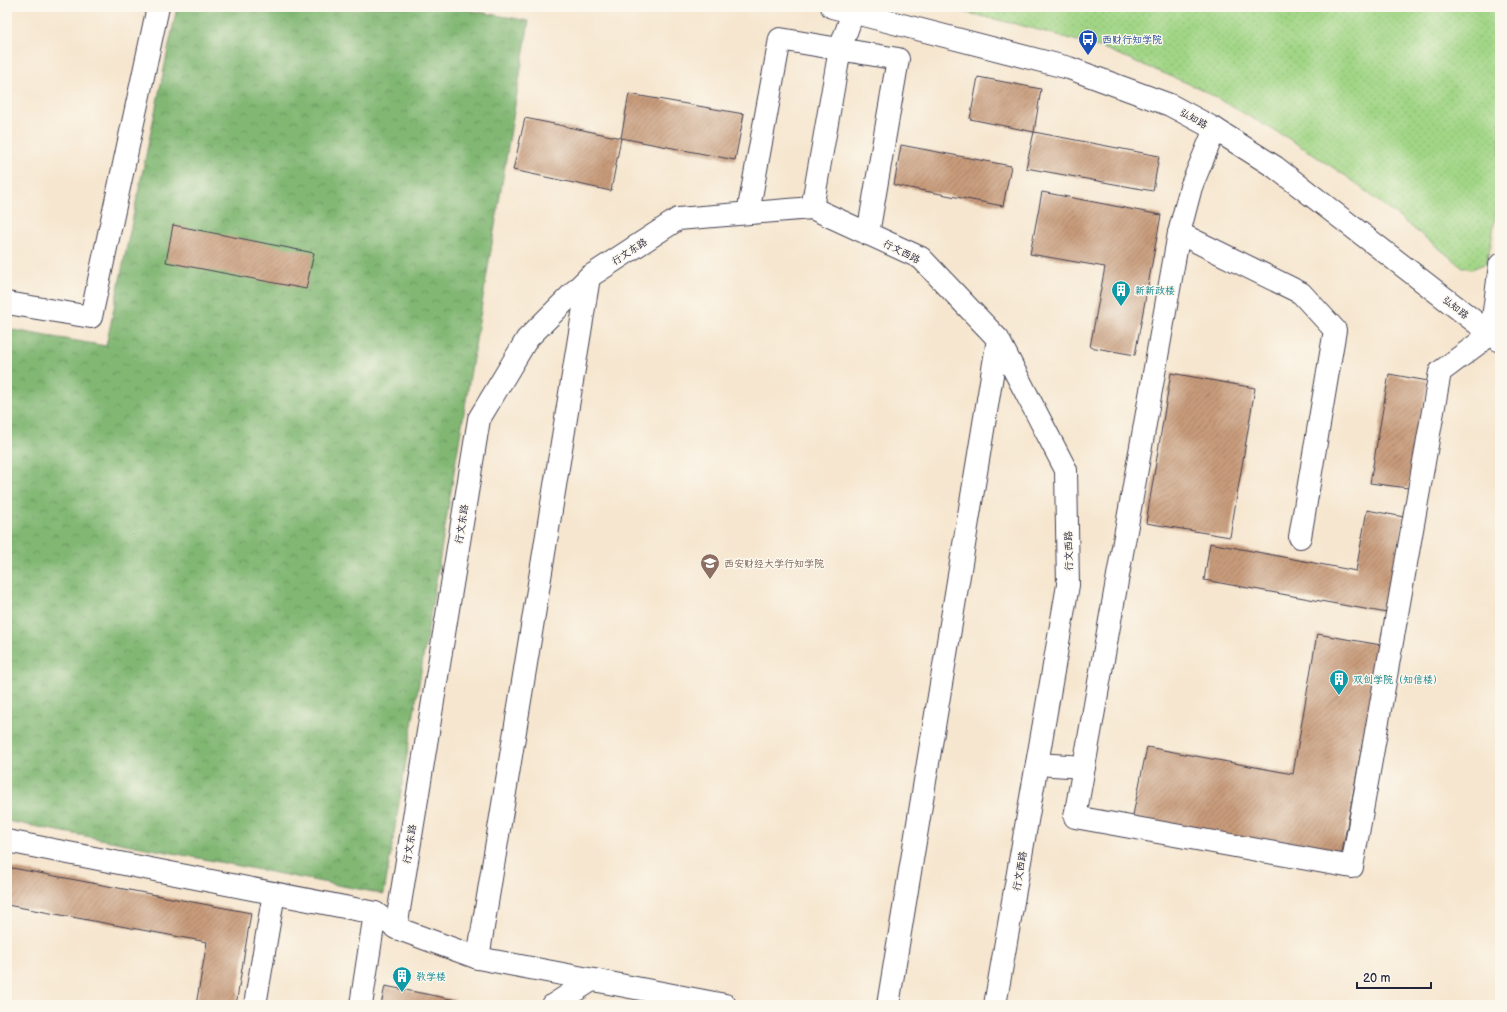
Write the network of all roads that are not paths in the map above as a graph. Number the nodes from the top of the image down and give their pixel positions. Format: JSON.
{"nodes":[{"id":1,"x":158,"y":7,"type":"edge"},
{"id":2,"x":827,"y":7,"type":"edge"},
{"id":3,"x":832,"y":7,"type":"edge"},
{"id":4,"x":854,"y":10,"type":"edge"},
{"id":5,"x":840,"y":49,"type":"junction"},
{"id":6,"x":1215,"y":129,"type":"junction"},
{"id":7,"x":812,"y":208,"type":"junction"},
{"id":8,"x":748,"y":213,"type":"junction"},
{"id":9,"x":1179,"y":233,"type":"junction"},
{"id":10,"x":868,"y":234,"type":"junction"},
{"id":11,"x":1500,"y":266,"type":"edge"},
{"id":12,"x":589,"y":277,"type":"junction"},
{"id":13,"x":7,"y":303,"type":"edge"},
{"id":14,"x":1496,"y":338,"type":"edge"},
{"id":15,"x":998,"y":339,"type":"junction"},
{"id":16,"x":1300,"y":537,"type":"dead end"},
{"id":17,"x":1037,"y":764,"type":"junction"},
{"id":18,"x":1084,"y":767,"type":"junction"},
{"id":19,"x":7,"y":841,"type":"edge"},
{"id":20,"x":274,"y":893,"type":"junction"},
{"id":21,"x":375,"y":913,"type":"junction"},
{"id":22,"x":396,"y":928,"type":"junction"},
{"id":23,"x":478,"y":958,"type":"junction"},
{"id":24,"x":592,"y":980,"type":"junction"},
{"id":25,"x":255,"y":1005,"type":"edge"},
{"id":26,"x":361,"y":1005,"type":"edge"},
{"id":27,"x":553,"y":1005,"type":"edge"},
{"id":28,"x":725,"y":1005,"type":"edge"},
{"id":29,"x":888,"y":1005,"type":"edge"},
{"id":30,"x":995,"y":1005,"type":"edge"}],
"edges":[{"from":1,"to":13,"type":"street"},
{"from":2,"to":5,"type":"street"},
{"from":3,"to":4,"type":"street","name":"弘知路"},
{"from":4,"to":5,"type":"street"},
{"from":4,"to":6,"type":"street","name":"弘知路"},
{"from":5,"to":7,"type":"street"},
{"from":5,"to":8,"type":"street"},
{"from":5,"to":10,"type":"street"},
{"from":6,"to":9,"type":"street"},
{"from":6,"to":14,"type":"street","name":"弘知路"},
{"from":7,"to":8,"type":"street","name":"行文东路"},
{"from":7,"to":10,"type":"street","name":"行文西路"},
{"from":8,"to":12,"type":"street","name":"行文东路"},
{"from":9,"to":16,"type":"street"},
{"from":9,"to":18,"type":"street"},
{"from":10,"to":15,"type":"street","name":"行文西路"},
{"from":11,"to":14,"type":"street"},
{"from":12,"to":22,"type":"street","name":"行文东路"},
{"from":12,"to":23,"type":"street"},
{"from":14,"to":18,"type":"street"},
{"from":15,"to":17,"type":"street","name":"行文西路"},
{"from":15,"to":29,"type":"street"},
{"from":17,"to":18,"type":"street"},
{"from":17,"to":30,"type":"street","name":"行文西路"},
{"from":19,"to":20,"type":"street"},
{"from":20,"to":21,"type":"street"},
{"from":20,"to":25,"type":"street"},
{"from":21,"to":22,"type":"street"},
{"from":21,"to":26,"type":"street"},
{"from":22,"to":23,"type":"street"},
{"from":23,"to":24,"type":"street"},
{"from":24,"to":27,"type":"street"},
{"from":24,"to":28,"type":"street"}]}
